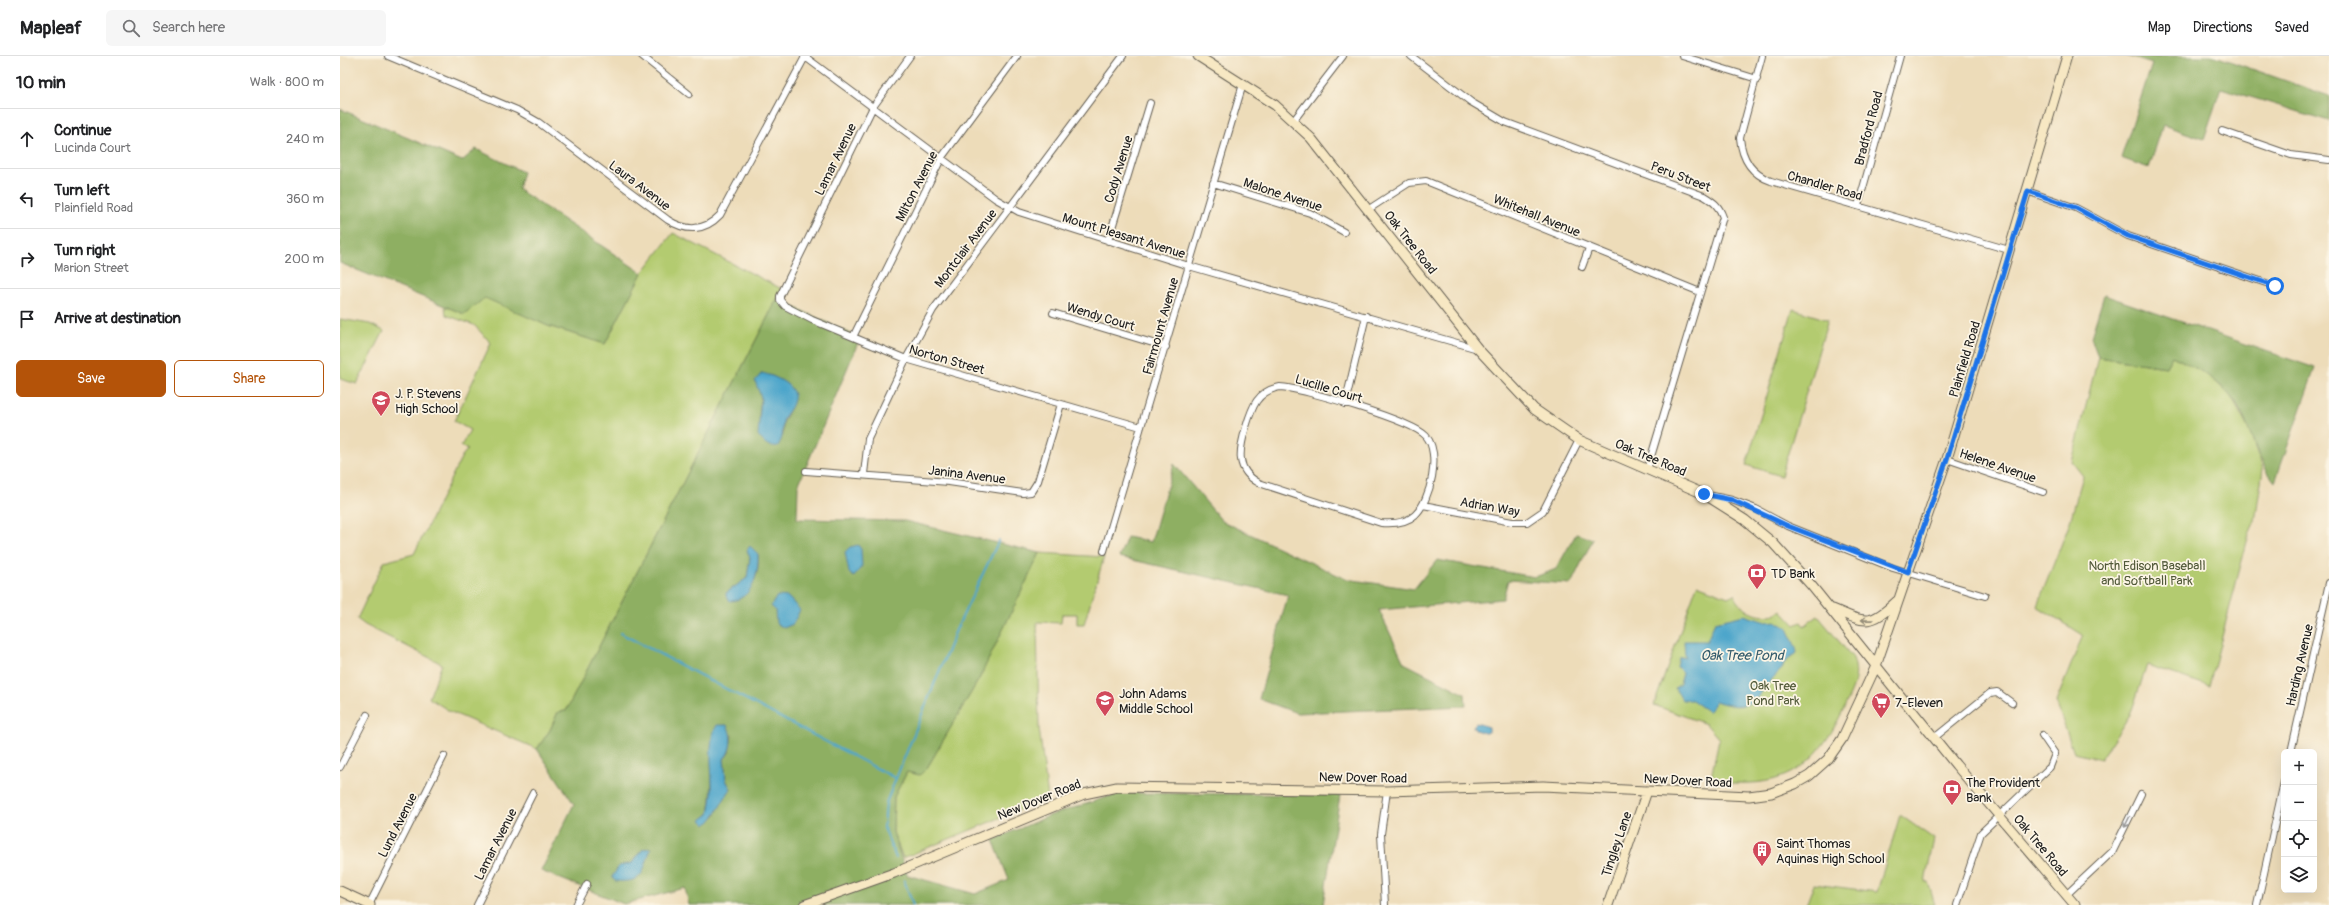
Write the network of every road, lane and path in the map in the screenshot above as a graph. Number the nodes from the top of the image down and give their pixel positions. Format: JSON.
{"nodes":[{"id":1,"x":388,"y":56,"type":"edge"},
{"id":2,"x":642,"y":56,"type":"edge"},
{"id":3,"x":805,"y":56,"type":"edge"},
{"id":4,"x":910,"y":56,"type":"edge"},
{"id":5,"x":1017,"y":56,"type":"edge"},
{"id":6,"x":1123,"y":56,"type":"edge"},
{"id":7,"x":1198,"y":56,"type":"edge"},
{"id":8,"x":1343,"y":56,"type":"edge"},
{"id":9,"x":1411,"y":56,"type":"edge"},
{"id":10,"x":1682,"y":56,"type":"edge"},
{"id":11,"x":1762,"y":56,"type":"edge"},
{"id":12,"x":1900,"y":56,"type":"edge"},
{"id":13,"x":2066,"y":56,"type":"edge"},
{"id":14,"x":1757,"y":79,"type":"junction"},
{"id":15,"x":1243,"y":84,"type":"junction"},
{"id":16,"x":689,"y":94,"type":"dead end"},
{"id":17,"x":1150,"y":104,"type":"dead end"},
{"id":18,"x":873,"y":107,"type":"junction"},
{"id":19,"x":1294,"y":120,"type":"junction"},
{"id":20,"x":2222,"y":131,"type":"dead end"},
{"id":21,"x":942,"y":157,"type":"junction"},
{"id":22,"x":2329,"y":160,"type":"edge"},
{"id":23,"x":1213,"y":183,"type":"junction"},
{"id":24,"x":2028,"y":191,"type":"junction"},
{"id":25,"x":1858,"y":206,"type":"junction"},
{"id":26,"x":1009,"y":207,"type":"junction"},
{"id":27,"x":1369,"y":209,"type":"junction"},
{"id":28,"x":1344,"y":232,"type":"dead end"},
{"id":29,"x":1108,"y":241,"type":"junction"},
{"id":30,"x":1589,"y":248,"type":"junction"},
{"id":31,"x":2009,"y":250,"type":"junction"},
{"id":32,"x":1189,"y":266,"type":"junction"},
{"id":33,"x":1582,"y":267,"type":"dead end"},
{"id":34,"x":789,"y":277,"type":"joint"},
{"id":35,"x":2275,"y":286,"type":"dead end"},
{"id":36,"x":1700,"y":292,"type":"junction"},
{"id":37,"x":1053,"y":313,"type":"dead end"},
{"id":38,"x":1366,"y":316,"type":"junction"},
{"id":39,"x":853,"y":337,"type":"junction"},
{"id":40,"x":1166,"y":347,"type":"junction"},
{"id":41,"x":1478,"y":350,"type":"junction"},
{"id":42,"x":906,"y":359,"type":"junction"},
{"id":43,"x":1061,"y":404,"type":"junction"},
{"id":44,"x":1345,"y":404,"type":"junction"},
{"id":45,"x":1141,"y":427,"type":"junction"},
{"id":46,"x":1579,"y":440,"type":"junction"},
{"id":47,"x":1947,"y":459,"type":"junction"},
{"id":48,"x":806,"y":470,"type":"dead end"},
{"id":49,"x":1647,"y":470,"type":"junction"},
{"id":50,"x":864,"y":474,"type":"junction"},
{"id":51,"x":2043,"y":492,"type":"dead end"},
{"id":52,"x":1704,"y":494,"type":"junction"},
{"id":53,"x":1423,"y":505,"type":"junction"},
{"id":54,"x":1104,"y":552,"type":"dead end"},
{"id":55,"x":1908,"y":572,"type":"junction"},
{"id":56,"x":2329,"y":582,"type":"edge"},
{"id":57,"x":1986,"y":596,"type":"dead end"},
{"id":58,"x":1898,"y":600,"type":"junction"},
{"id":59,"x":1830,"y":608,"type":"junction"},
{"id":60,"x":1876,"y":666,"type":"junction"},
{"id":61,"x":2012,"y":703,"type":"dead end"},
{"id":62,"x":367,"y":715,"type":"dead end"},
{"id":63,"x":2042,"y":736,"type":"dead end"},
{"id":64,"x":1934,"y":738,"type":"junction"},
{"id":65,"x":2291,"y":749,"type":"edge"},
{"id":66,"x":444,"y":756,"type":"dead end"},
{"id":67,"x":340,"y":767,"type":"edge"},
{"id":68,"x":2283,"y":785,"type":"edge"},
{"id":69,"x":1387,"y":791,"type":"junction"},
{"id":70,"x":1647,"y":791,"type":"junction"},
{"id":71,"x":533,"y":793,"type":"dead end"},
{"id":72,"x":2141,"y":794,"type":"dead end"},
{"id":73,"x":1999,"y":815,"type":"junction"},
{"id":74,"x":587,"y":884,"type":"dead end"},
{"id":75,"x":340,"y":891,"type":"edge"},
{"id":76,"x":2066,"y":894,"type":"junction"},
{"id":77,"x":369,"y":905,"type":"edge"},
{"id":78,"x":477,"y":905,"type":"edge"},
{"id":79,"x":576,"y":905,"type":"edge"},
{"id":80,"x":804,"y":905,"type":"edge"},
{"id":81,"x":1385,"y":905,"type":"edge"},
{"id":82,"x":1608,"y":905,"type":"edge"},
{"id":83,"x":1957,"y":905,"type":"edge"},
{"id":84,"x":2075,"y":905,"type":"edge"},
{"id":85,"x":2257,"y":905,"type":"edge"}],
"edges":[{"from":1,"to":3,"type":"street","name":"Laura Avenue"},
{"from":2,"to":16,"type":"street"},
{"from":3,"to":18,"type":"street","name":"Mount Pleasant Avenue"},
{"from":4,"to":18,"type":"street","name":"Lamar Avenue"},
{"from":5,"to":21,"type":"street","name":"Milton Avenue"},
{"from":6,"to":26,"type":"street","name":"Montclair Avenue"},
{"from":7,"to":15,"type":"street","name":"Oak Tree Road"},
{"from":8,"to":19,"type":"street"},
{"from":9,"to":36,"type":"street","name":"Peru Street"},
{"from":10,"to":14,"type":"street"},
{"from":11,"to":14,"type":"street","name":"Chandler Road"},
{"from":12,"to":25,"type":"street","name":"Bradford Road"},
{"from":13,"to":24,"type":"street","name":"Plainfield Road"},
{"from":14,"to":25,"type":"street","name":"Chandler Road"},
{"from":15,"to":19,"type":"street","name":"Oak Tree Road"},
{"from":15,"to":23,"type":"street","name":"Fairmount Avenue"},
{"from":17,"to":29,"type":"street","name":"Cody Avenue"},
{"from":18,"to":21,"type":"street","name":"Mount Pleasant Avenue"},
{"from":18,"to":34,"type":"street","name":"Lamar Avenue"},
{"from":19,"to":27,"type":"street","name":"Oak Tree Road"},
{"from":20,"to":22,"type":"street"},
{"from":21,"to":26,"type":"street","name":"Mount Pleasant Avenue"},
{"from":21,"to":39,"type":"street","name":"Milton Avenue"},
{"from":23,"to":28,"type":"street","name":"Malone Avenue"},
{"from":23,"to":32,"type":"street","name":"Fairmount Avenue"},
{"from":24,"to":31,"type":"street","name":"Plainfield Road"},
{"from":24,"to":35,"type":"street"},
{"from":25,"to":31,"type":"street","name":"Chandler Road"},
{"from":26,"to":29,"type":"street","name":"Mount Pleasant Avenue"},
{"from":26,"to":42,"type":"street","name":"Montclair Avenue"},
{"from":27,"to":30,"type":"street","name":"Whitehall Avenue"},
{"from":27,"to":41,"type":"street","name":"Oak Tree Road"},
{"from":29,"to":32,"type":"street","name":"Mount Pleasant Avenue"},
{"from":30,"to":33,"type":"street"},
{"from":30,"to":36,"type":"street","name":"Whitehall Avenue"},
{"from":31,"to":47,"type":"street","name":"Plainfield Road"},
{"from":32,"to":38,"type":"street","name":"Mount Pleasant Avenue"},
{"from":32,"to":40,"type":"street","name":"Fairmount Avenue"},
{"from":34,"to":39,"type":"street","name":"Norton Street"},
{"from":36,"to":49,"type":"street","name":"Peru Street"},
{"from":37,"to":40,"type":"street","name":"Wendy Court"},
{"from":38,"to":41,"type":"street","name":"Mount Pleasant Avenue"},
{"from":38,"to":44,"type":"street"},
{"from":39,"to":42,"type":"street","name":"Norton Street"},
{"from":40,"to":45,"type":"street","name":"Fairmount Avenue"},
{"from":41,"to":46,"type":"street","name":"Oak Tree Road"},
{"from":42,"to":43,"type":"street","name":"Norton Street"},
{"from":42,"to":50,"type":"street","name":"Montclair Avenue"},
{"from":43,"to":45,"type":"street","name":"Norton Street"},
{"from":43,"to":50,"type":"street","name":"Janina Avenue"},
{"from":44,"to":53,"type":"street","name":"Lucille Court"},
{"from":44,"to":53,"type":"street","name":"Lucille Court"},
{"from":45,"to":54,"type":"street","name":"Fairmount Avenue"},
{"from":46,"to":49,"type":"street","name":"Oak Tree Road"},
{"from":46,"to":53,"type":"street","name":"Adrian Way"},
{"from":47,"to":51,"type":"street","name":"Helene Avenue"},
{"from":47,"to":55,"type":"street","name":"Plainfield Road"},
{"from":48,"to":50,"type":"street","name":"Janina Avenue"},
{"from":49,"to":52,"type":"street","name":"Oak Tree Road"},
{"from":52,"to":55,"type":"street"},
{"from":52,"to":59,"type":"street","name":"Oak Tree Road"},
{"from":55,"to":57,"type":"street"},
{"from":55,"to":58,"type":"street","name":"Plainfield Road"},
{"from":56,"to":65,"type":"street","name":"Harding Avenue"},
{"from":58,"to":59,"type":"street","one_way":true},
{"from":58,"to":60,"type":"street","name":"Plainfield Road"},
{"from":59,"to":60,"type":"street","name":"Oak Tree Road"},
{"from":60,"to":64,"type":"street","name":"Oak Tree Road"},
{"from":60,"to":70,"type":"street","name":"New Dover Road"},
{"from":61,"to":64,"type":"street"},
{"from":62,"to":67,"type":"street"},
{"from":63,"to":73,"type":"street"},
{"from":64,"to":73,"type":"street","name":"Oak Tree Road"},
{"from":66,"to":77,"type":"street","name":"Lund Avenue"},
{"from":68,"to":85,"type":"street"},
{"from":69,"to":70,"type":"street","name":"New Dover Road"},
{"from":69,"to":80,"type":"street","name":"New Dover Road"},
{"from":69,"to":81,"type":"street"},
{"from":70,"to":82,"type":"street","name":"Tingley Lane"},
{"from":71,"to":78,"type":"street","name":"Lamar Avenue"},
{"from":72,"to":76,"type":"street","one_way":true},
{"from":73,"to":76,"type":"street","name":"Oak Tree Road"},
{"from":73,"to":83,"type":"street"},
{"from":74,"to":79,"type":"street"},
{"from":75,"to":77,"type":"street"},
{"from":76,"to":84,"type":"street","name":"Oak Tree Road"}]}
